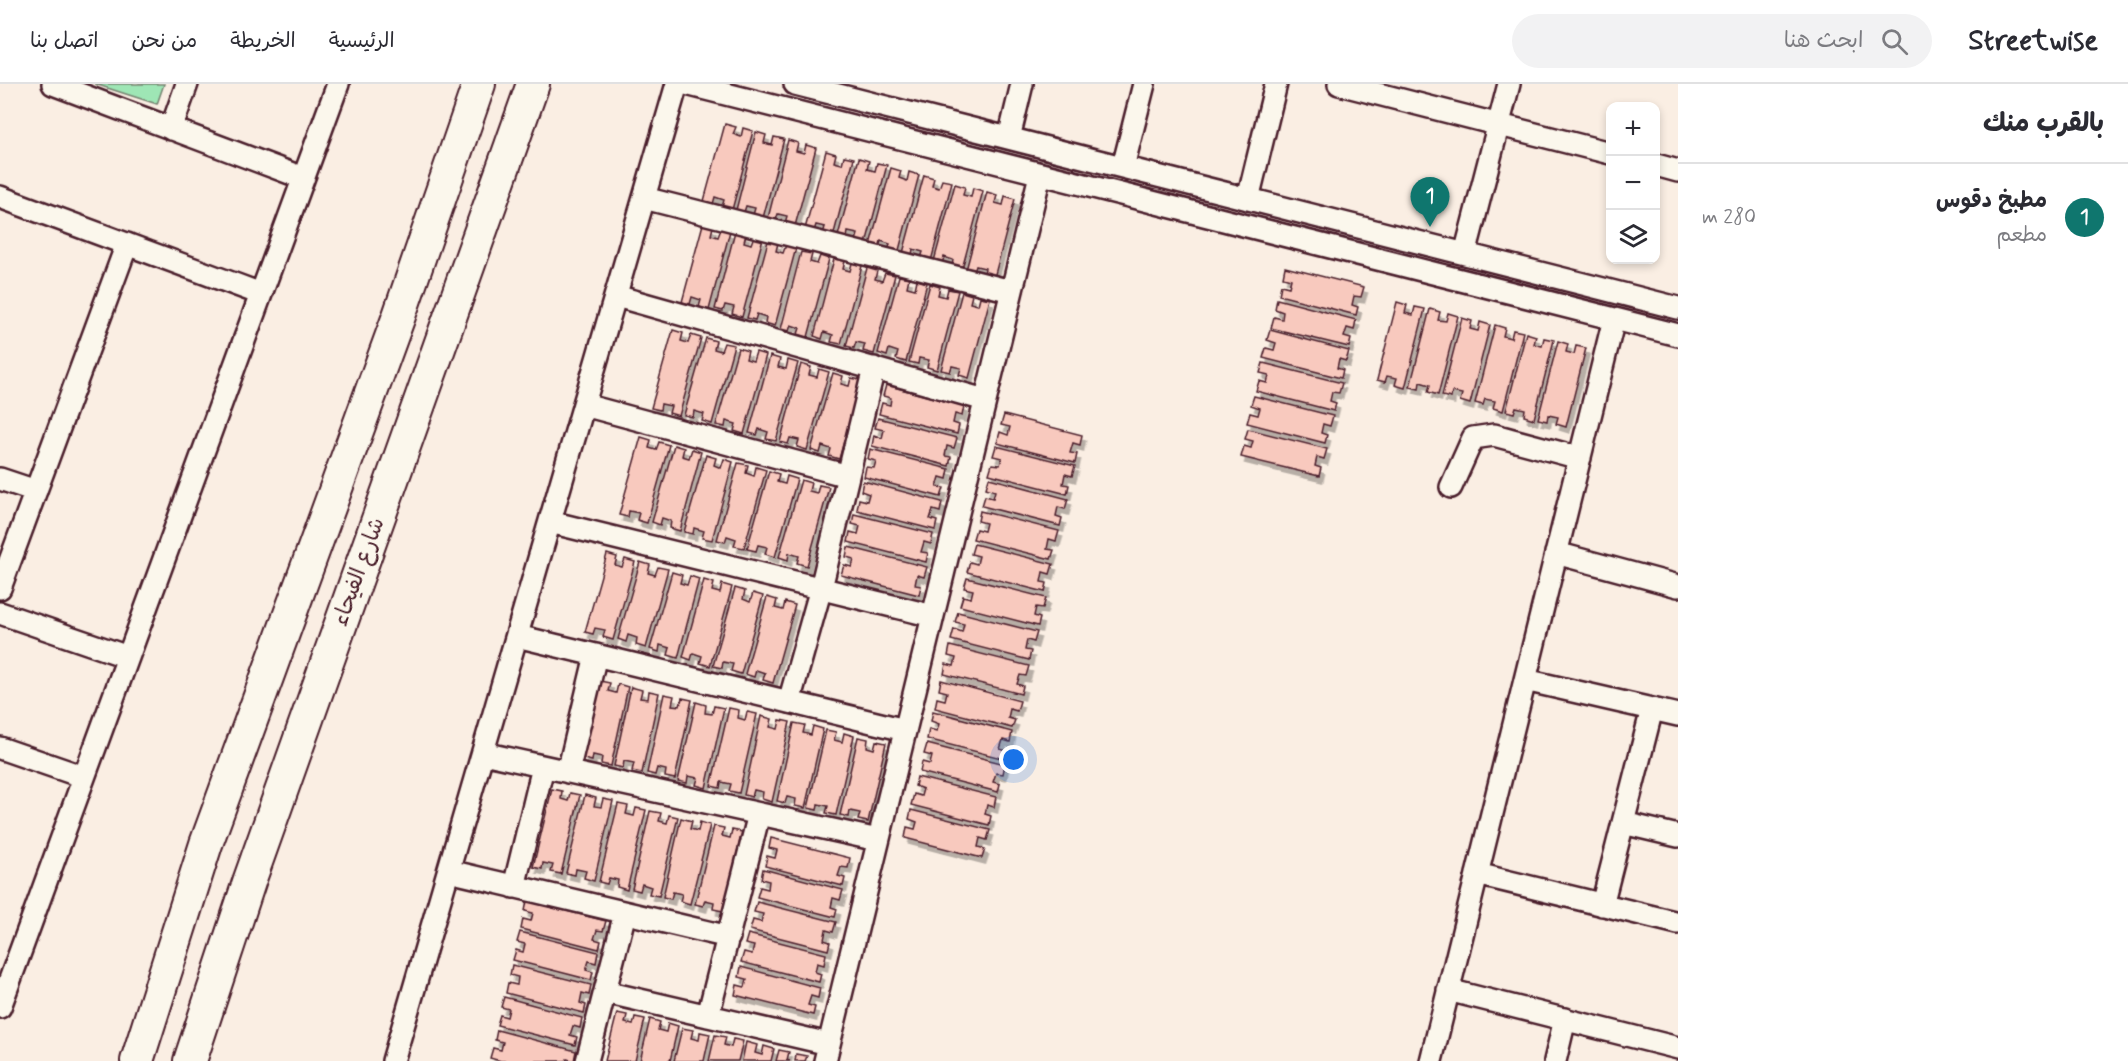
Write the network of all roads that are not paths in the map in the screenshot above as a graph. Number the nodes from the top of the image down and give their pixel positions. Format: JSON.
{"nodes":[{"id":1,"x":53,"y":84,"type":"edge"},
{"id":2,"x":187,"y":84,"type":"edge"},
{"id":3,"x":338,"y":84,"type":"edge"},
{"id":4,"x":480,"y":84,"type":"edge"},
{"id":5,"x":533,"y":84,"type":"edge"},
{"id":6,"x":549,"y":84,"type":"edge"},
{"id":7,"x":678,"y":84,"type":"edge"},
{"id":8,"x":686,"y":84,"type":"edge"},
{"id":9,"x":795,"y":84,"type":"edge"},
{"id":10,"x":1022,"y":84,"type":"edge"},
{"id":11,"x":1143,"y":84,"type":"edge"},
{"id":12,"x":1276,"y":84,"type":"edge"},
{"id":13,"x":1339,"y":84,"type":"edge"},
{"id":14,"x":1509,"y":84,"type":"edge"},
{"id":15,"x":1397,"y":91,"type":"edge"},
{"id":16,"x":522,"y":113,"type":"junction"},
{"id":17,"x":909,"y":113,"type":"junction"},
{"id":18,"x":1498,"y":125,"type":"junction"},
{"id":19,"x":171,"y":129,"type":"junction"},
{"id":20,"x":1009,"y":138,"type":"junction"},
{"id":21,"x":902,"y":140,"type":"junction"},
{"id":22,"x":1606,"y":152,"type":"edge"},
{"id":23,"x":1660,"y":166,"type":"edge"},
{"id":24,"x":1123,"y":167,"type":"junction"},
{"id":25,"x":1678,"y":171,"type":"edge"},
{"id":26,"x":1040,"y":175,"type":"junction"},
{"id":27,"x":303,"y":178,"type":"junction"},
{"id":28,"x":645,"y":198,"type":"junction"},
{"id":29,"x":1248,"y":199,"type":"junction"},
{"id":30,"x":2,"y":202,"type":"edge"},
{"id":31,"x":127,"y":244,"type":"junction"},
{"id":32,"x":1465,"y":254,"type":"junction"},
{"id":33,"x":1011,"y":291,"type":"junction"},
{"id":34,"x":261,"y":294,"type":"junction"},
{"id":35,"x":616,"y":296,"type":"junction"},
{"id":36,"x":1678,"y":308,"type":"edge"},
{"id":37,"x":399,"y":316,"type":"junction"},
{"id":38,"x":1614,"y":319,"type":"junction"},
{"id":39,"x":444,"y":332,"type":"junction"},
{"id":40,"x":1678,"y":335,"type":"edge"},
{"id":41,"x":874,"y":368,"type":"junction"},
{"id":42,"x":985,"y":400,"type":"junction"},
{"id":43,"x":584,"y":405,"type":"junction"},
{"id":44,"x":1580,"y":458,"type":"junction"},
{"id":45,"x":848,"y":476,"type":"junction"},
{"id":46,"x":0,"y":479,"type":"edge"},
{"id":47,"x":1451,"y":487,"type":"dead end"},
{"id":48,"x":36,"y":491,"type":"junction"},
{"id":49,"x":550,"y":522,"type":"junction"},
{"id":50,"x":1556,"y":553,"type":"junction"},
{"id":51,"x":1678,"y":585,"type":"edge"},
{"id":52,"x":0,"y":588,"type":"edge"},
{"id":53,"x":821,"y":588,"type":"junction"},
{"id":54,"x":0,"y":613,"type":"edge"},
{"id":55,"x":933,"y":615,"type":"junction"},
{"id":56,"x":517,"y":636,"type":"junction"},
{"id":57,"x":596,"y":655,"type":"junction"},
{"id":58,"x":128,"y":657,"type":"junction"},
{"id":59,"x":1525,"y":680,"type":"junction"},
{"id":60,"x":789,"y":702,"type":"junction"},
{"id":61,"x":1652,"y":709,"type":"junction"},
{"id":62,"x":1678,"y":715,"type":"edge"},
{"id":63,"x":905,"y":730,"type":"junction"},
{"id":64,"x":0,"y":748,"type":"edge"},
{"id":65,"x":483,"y":753,"type":"junction"},
{"id":66,"x":543,"y":766,"type":"junction"},
{"id":67,"x":568,"y":772,"type":"junction"},
{"id":68,"x":84,"y":777,"type":"junction"},
{"id":69,"x":759,"y":814,"type":"junction"},
{"id":70,"x":1623,"y":823,"type":"junction"},
{"id":71,"x":1678,"y":836,"type":"edge"},
{"id":72,"x":878,"y":840,"type":"junction"},
{"id":73,"x":448,"y":871,"type":"junction"},
{"id":74,"x":1477,"y":874,"type":"junction"},
{"id":75,"x":514,"y":887,"type":"junction"},
{"id":76,"x":1602,"y":904,"type":"junction"},
{"id":77,"x":625,"y":913,"type":"junction"},
{"id":78,"x":1678,"y":923,"type":"edge"},
{"id":79,"x":729,"y":937,"type":"junction"},
{"id":80,"x":1448,"y":990,"type":"junction"},
{"id":81,"x":605,"y":992,"type":"junction"},
{"id":82,"x":0,"y":1007,"type":"edge"},
{"id":83,"x":708,"y":1016,"type":"junction"},
{"id":84,"x":1565,"y":1019,"type":"junction"},
{"id":85,"x":1678,"y":1048,"type":"edge"},
{"id":86,"x":827,"y":1052,"type":"edge"},
{"id":87,"x":137,"y":1061,"type":"edge"},
{"id":88,"x":190,"y":1061,"type":"edge"},
{"id":89,"x":393,"y":1061,"type":"edge"},
{"id":90,"x":587,"y":1061,"type":"edge"},
{"id":91,"x":1431,"y":1061,"type":"edge"},
{"id":92,"x":1555,"y":1061,"type":"edge"}],
"edges":[{"from":1,"to":19,"type":"street"},
{"from":2,"to":19,"type":"street"},
{"from":3,"to":27,"type":"street"},
{"from":4,"to":37,"type":"highway"},
{"from":5,"to":16,"type":"highway","name":"شارع الفيحاء"},
{"from":6,"to":16,"type":"street"},
{"from":7,"to":28,"type":"street"},
{"from":8,"to":21,"type":"street"},
{"from":9,"to":17,"type":"street"},
{"from":10,"to":20,"type":"street"},
{"from":11,"to":24,"type":"street"},
{"from":12,"to":29,"type":"street"},
{"from":13,"to":15,"type":"street"},
{"from":14,"to":18,"type":"street"},
{"from":15,"to":18,"type":"street"},
{"from":16,"to":39,"type":"highway","name":"شارع الفيحاء"},
{"from":17,"to":20,"type":"street"},
{"from":17,"to":21,"type":"street"},
{"from":18,"to":22,"type":"street"},
{"from":18,"to":32,"type":"street"},
{"from":19,"to":27,"type":"street"},
{"from":20,"to":24,"type":"street"},
{"from":21,"to":26,"type":"street"},
{"from":23,"to":25,"type":"street"},
{"from":24,"to":29,"type":"street"},
{"from":26,"to":33,"type":"street"},
{"from":26,"to":38,"type":"street"},
{"from":27,"to":34,"type":"street"},
{"from":28,"to":33,"type":"street"},
{"from":28,"to":35,"type":"street"},
{"from":29,"to":32,"type":"street"},
{"from":30,"to":31,"type":"street"},
{"from":31,"to":34,"type":"street"},
{"from":31,"to":48,"type":"street"},
{"from":32,"to":36,"type":"street"},
{"from":33,"to":42,"type":"street"},
{"from":34,"to":58,"type":"street"},
{"from":35,"to":41,"type":"street"},
{"from":35,"to":43,"type":"street"},
{"from":37,"to":39,"type":"highway"},
{"from":37,"to":87,"type":"highway"},
{"from":38,"to":40,"type":"street"},
{"from":38,"to":44,"type":"street"},
{"from":39,"to":88,"type":"highway","name":"شارع الفيحاء"},
{"from":41,"to":42,"type":"street"},
{"from":41,"to":45,"type":"street"},
{"from":42,"to":55,"type":"street"},
{"from":43,"to":45,"type":"street"},
{"from":43,"to":49,"type":"street"},
{"from":44,"to":47,"type":"street"},
{"from":44,"to":50,"type":"street"},
{"from":45,"to":53,"type":"street"},
{"from":46,"to":48,"type":"street"},
{"from":48,"to":52,"type":"street"},
{"from":49,"to":53,"type":"street"},
{"from":49,"to":56,"type":"street"},
{"from":50,"to":51,"type":"street"},
{"from":50,"to":59,"type":"street"},
{"from":53,"to":55,"type":"street"},
{"from":53,"to":60,"type":"street"},
{"from":54,"to":58,"type":"street"},
{"from":55,"to":63,"type":"street"},
{"from":56,"to":57,"type":"street"},
{"from":56,"to":65,"type":"street"},
{"from":57,"to":60,"type":"street"},
{"from":57,"to":67,"type":"street"},
{"from":58,"to":68,"type":"street"},
{"from":59,"to":61,"type":"street"},
{"from":59,"to":74,"type":"street"},
{"from":60,"to":63,"type":"street"},
{"from":61,"to":62,"type":"street"},
{"from":61,"to":70,"type":"street"},
{"from":63,"to":72,"type":"street"},
{"from":64,"to":68,"type":"street"},
{"from":65,"to":66,"type":"street"},
{"from":65,"to":73,"type":"street"},
{"from":66,"to":67,"type":"street"},
{"from":66,"to":75,"type":"street"},
{"from":67,"to":69,"type":"street"},
{"from":68,"to":82,"type":"street"},
{"from":69,"to":72,"type":"street"},
{"from":69,"to":79,"type":"street"},
{"from":70,"to":71,"type":"street"},
{"from":70,"to":76,"type":"street"},
{"from":72,"to":86,"type":"street"},
{"from":73,"to":75,"type":"street"},
{"from":73,"to":89,"type":"street"},
{"from":74,"to":76,"type":"street"},
{"from":74,"to":80,"type":"street"},
{"from":75,"to":77,"type":"street"},
{"from":76,"to":78,"type":"street"},
{"from":77,"to":79,"type":"street"},
{"from":77,"to":81,"type":"street"},
{"from":79,"to":83,"type":"street"},
{"from":80,"to":84,"type":"street"},
{"from":80,"to":91,"type":"street"},
{"from":81,"to":83,"type":"street"},
{"from":81,"to":90,"type":"street"},
{"from":83,"to":86,"type":"street"},
{"from":84,"to":85,"type":"street"},
{"from":84,"to":92,"type":"street"}]}
